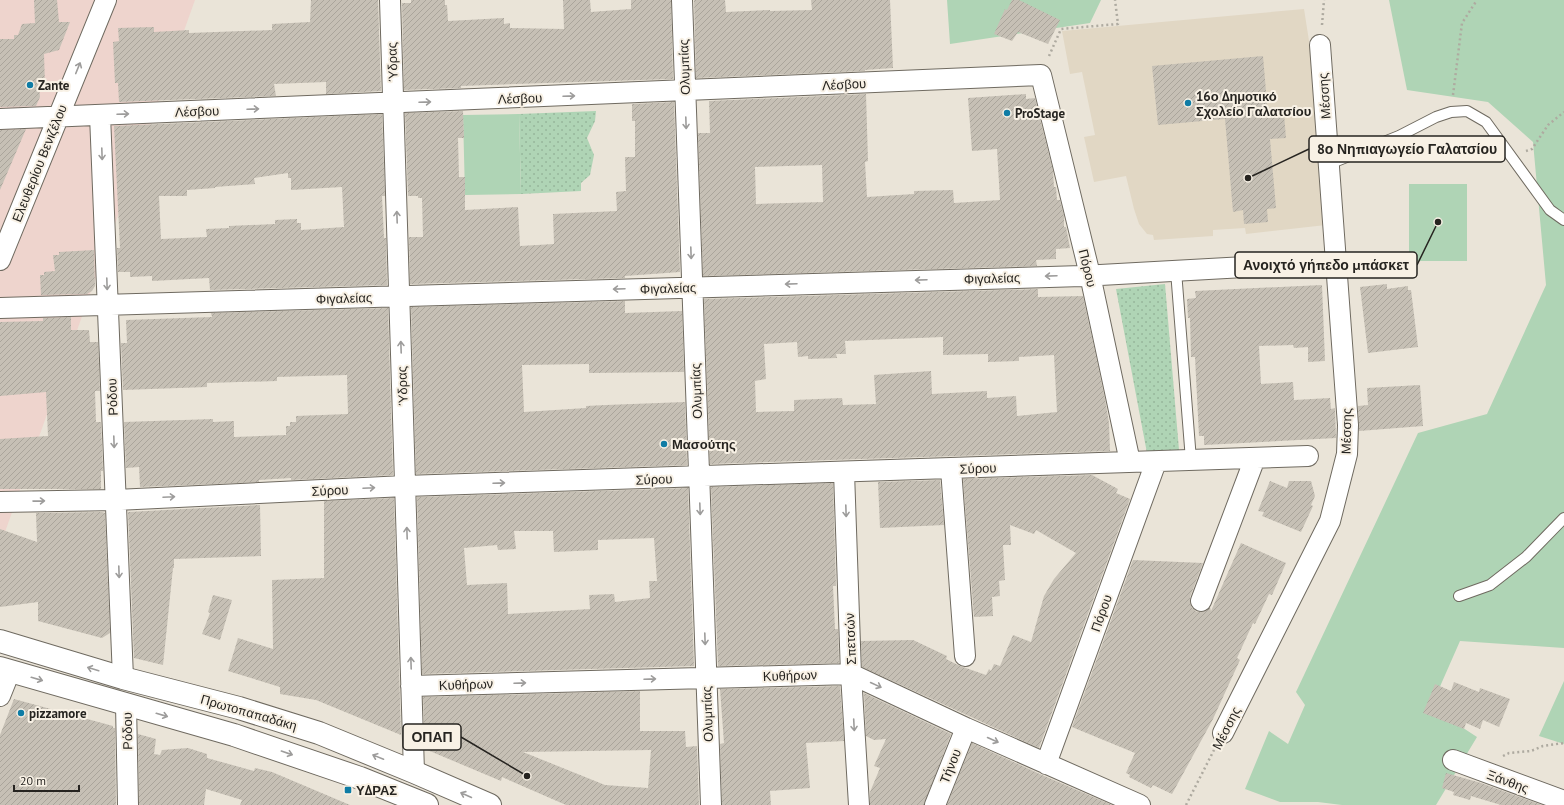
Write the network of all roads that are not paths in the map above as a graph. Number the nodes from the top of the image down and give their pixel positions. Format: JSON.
{"nodes":[{"id":1,"x":106,"y":0,"type":"edge"},
{"id":2,"x":390,"y":0,"type":"edge"},
{"id":3,"x":682,"y":0,"type":"edge"},
{"id":4,"x":1320,"y":45,"type":"dead end"},
{"id":5,"x":1040,"y":75,"type":"joint"},
{"id":6,"x":685,"y":91,"type":"junction"},
{"id":7,"x":394,"y":103,"type":"junction"},
{"id":8,"x":100,"y":115,"type":"junction"},
{"id":9,"x":58,"y":117,"type":"junction"},
{"id":10,"x":0,"y":119,"type":"edge"},
{"id":11,"x":1329,"y":164,"type":"junction"},
{"id":12,"x":1564,"y":220,"type":"edge"},
{"id":13,"x":0,"y":260,"type":"edge"},
{"id":14,"x":1336,"y":262,"type":"junction"},
{"id":15,"x":1176,"y":271,"type":"junction"},
{"id":16,"x":1090,"y":275,"type":"junction"},
{"id":17,"x":692,"y":287,"type":"junction"},
{"id":18,"x":400,"y":296,"type":"junction"},
{"id":19,"x":108,"y":305,"type":"junction"},
{"id":20,"x":0,"y":308,"type":"edge"},
{"id":21,"x":1308,"y":456,"type":"dead end"},
{"id":22,"x":1255,"y":458,"type":"junction"},
{"id":23,"x":1191,"y":460,"type":"junction"},
{"id":24,"x":1130,"y":462,"type":"junction"},
{"id":25,"x":1156,"y":462,"type":"junction"},
{"id":26,"x":951,"y":469,"type":"junction"},
{"id":27,"x":844,"y":472,"type":"junction"},
{"id":28,"x":699,"y":477,"type":"junction"},
{"id":29,"x":405,"y":486,"type":"junction"},
{"id":30,"x":116,"y":500,"type":"junction"},
{"id":31,"x":0,"y":502,"type":"edge"},
{"id":32,"x":1564,"y":518,"type":"edge"},
{"id":33,"x":1459,"y":596,"type":"dead end"},
{"id":34,"x":1201,"y":601,"type":"dead end"},
{"id":35,"x":0,"y":641,"type":"edge"},
{"id":36,"x":965,"y":656,"type":"dead end"},
{"id":37,"x":5,"y":669,"type":"edge"},
{"id":38,"x":851,"y":674,"type":"junction"},
{"id":39,"x":123,"y":678,"type":"junction"},
{"id":40,"x":706,"y":678,"type":"junction"},
{"id":41,"x":411,"y":686,"type":"junction"},
{"id":42,"x":0,"y":696,"type":"edge"},
{"id":43,"x":126,"y":704,"type":"junction"},
{"id":44,"x":966,"y":728,"type":"junction"},
{"id":45,"x":1223,"y":732,"type":"road end"},
{"id":46,"x":1453,"y":760,"type":"dead end"},
{"id":47,"x":1046,"y":764,"type":"junction"},
{"id":48,"x":414,"y":772,"type":"junction"},
{"id":49,"x":1564,"y":801,"type":"edge"},
{"id":50,"x":419,"y":803,"type":"edge"},
{"id":51,"x":128,"y":805,"type":"edge"},
{"id":52,"x":490,"y":805,"type":"edge"},
{"id":53,"x":711,"y":805,"type":"edge"},
{"id":54,"x":859,"y":805,"type":"edge"},
{"id":55,"x":935,"y":805,"type":"edge"},
{"id":56,"x":1140,"y":805,"type":"edge"}],
"edges":[{"from":9,"to":1,"type":"street","name":"Ελευθερίου Βενιζέλου","one_way":true},
{"from":2,"to":7,"type":"street","name":"Ύδρας"},
{"from":3,"to":6,"type":"street","name":"Ολυμπίας"},
{"from":4,"to":11,"type":"street","name":"Μέσσης"},
{"from":5,"to":6,"type":"street","name":"Λέσβου"},
{"from":5,"to":16,"type":"street","name":"Πόρου"},
{"from":7,"to":6,"type":"street","name":"Λέσβου","one_way":true},
{"from":6,"to":17,"type":"street","name":"Ολυμπίας","one_way":true},
{"from":8,"to":7,"type":"street","name":"Λέσβου","one_way":true},
{"from":18,"to":7,"type":"street","name":"Ύδρας","one_way":true},
{"from":8,"to":9,"type":"street","name":"Λέσβου"},
{"from":8,"to":19,"type":"street","name":"Ρόδου","one_way":true},
{"from":9,"to":10,"type":"street","name":"Λέσβου"},
{"from":9,"to":13,"type":"street","name":"Ελευθερίου Βενιζέλου"},
{"from":11,"to":12,"type":"lane"},
{"from":11,"to":14,"type":"street","name":"Μέσσης"},
{"from":14,"to":15,"type":"street","name":"Φιγαλείας"},
{"from":14,"to":45,"type":"street","name":"Μέσσης"},
{"from":15,"to":16,"type":"street","name":"Φιγαλείας"},
{"from":15,"to":23,"type":"lane"},
{"from":16,"to":17,"type":"street","name":"Φιγαλείας","one_way":true},
{"from":16,"to":24,"type":"street","name":"Πόρου"},
{"from":17,"to":18,"type":"street","name":"Φιγαλείας","one_way":true},
{"from":17,"to":28,"type":"street","name":"Ολυμπίας"},
{"from":18,"to":19,"type":"street","name":"Φιγαλείας"},
{"from":29,"to":18,"type":"street","name":"Ύδρας","one_way":true},
{"from":19,"to":20,"type":"street","name":"Φιγαλείας"},
{"from":19,"to":30,"type":"street","name":"Ρόδου","one_way":true},
{"from":21,"to":22,"type":"street","name":"Σύρου"},
{"from":22,"to":23,"type":"street","name":"Σύρου"},
{"from":22,"to":34,"type":"street"},
{"from":23,"to":25,"type":"street","name":"Σύρου"},
{"from":24,"to":25,"type":"street","name":"Σύρου"},
{"from":24,"to":26,"type":"street","name":"Σύρου"},
{"from":25,"to":47,"type":"street","name":"Πόρου"},
{"from":26,"to":27,"type":"street","name":"Σύρου"},
{"from":26,"to":36,"type":"street"},
{"from":27,"to":28,"type":"street","name":"Σύρου"},
{"from":27,"to":38,"type":"street","name":"Σπετσών","one_way":true},
{"from":29,"to":28,"type":"street","name":"Σύρου","one_way":true},
{"from":28,"to":40,"type":"street","name":"Ολυμπίας","one_way":true},
{"from":30,"to":29,"type":"street","name":"Σύρου","one_way":true},
{"from":41,"to":29,"type":"street","name":"Ύδρας","one_way":true},
{"from":31,"to":30,"type":"street","name":"Σύρου","one_way":true},
{"from":30,"to":39,"type":"street","name":"Ρόδου","one_way":true},
{"from":32,"to":33,"type":"lane"},
{"from":39,"to":35,"type":"main road","name":"Πρωτοπαπαδάκη","one_way":true},
{"from":37,"to":42,"type":"street"},
{"from":37,"to":43,"type":"main road","name":"Πρωτοπαπαδάκη","one_way":true},
{"from":38,"to":40,"type":"street","name":"Κυθήρων"},
{"from":38,"to":44,"type":"street","name":"Κυθήρων","one_way":true},
{"from":38,"to":54,"type":"street","name":"Σπετσών","one_way":true},
{"from":48,"to":39,"type":"main road","name":"Πρωτοπαπαδάκη","one_way":true},
{"from":41,"to":40,"type":"street","name":"Κυθήρων","one_way":true},
{"from":40,"to":53,"type":"street","name":"Ολυμπίας"},
{"from":41,"to":48,"type":"street","name":"Ύδρας"},
{"from":43,"to":50,"type":"main road","name":"Πρωτοπαπαδάκη","one_way":true},
{"from":43,"to":51,"type":"street","name":"Ρόδου"},
{"from":44,"to":47,"type":"street","name":"Κυθήρων","one_way":true},
{"from":44,"to":55,"type":"street","name":"Τήνου"},
{"from":46,"to":49,"type":"street","name":"Ξάνθης"},
{"from":47,"to":56,"type":"street","name":"Κυθήρων"},
{"from":52,"to":48,"type":"main road","name":"Πρωτοπαπαδάκη","one_way":true}]}
